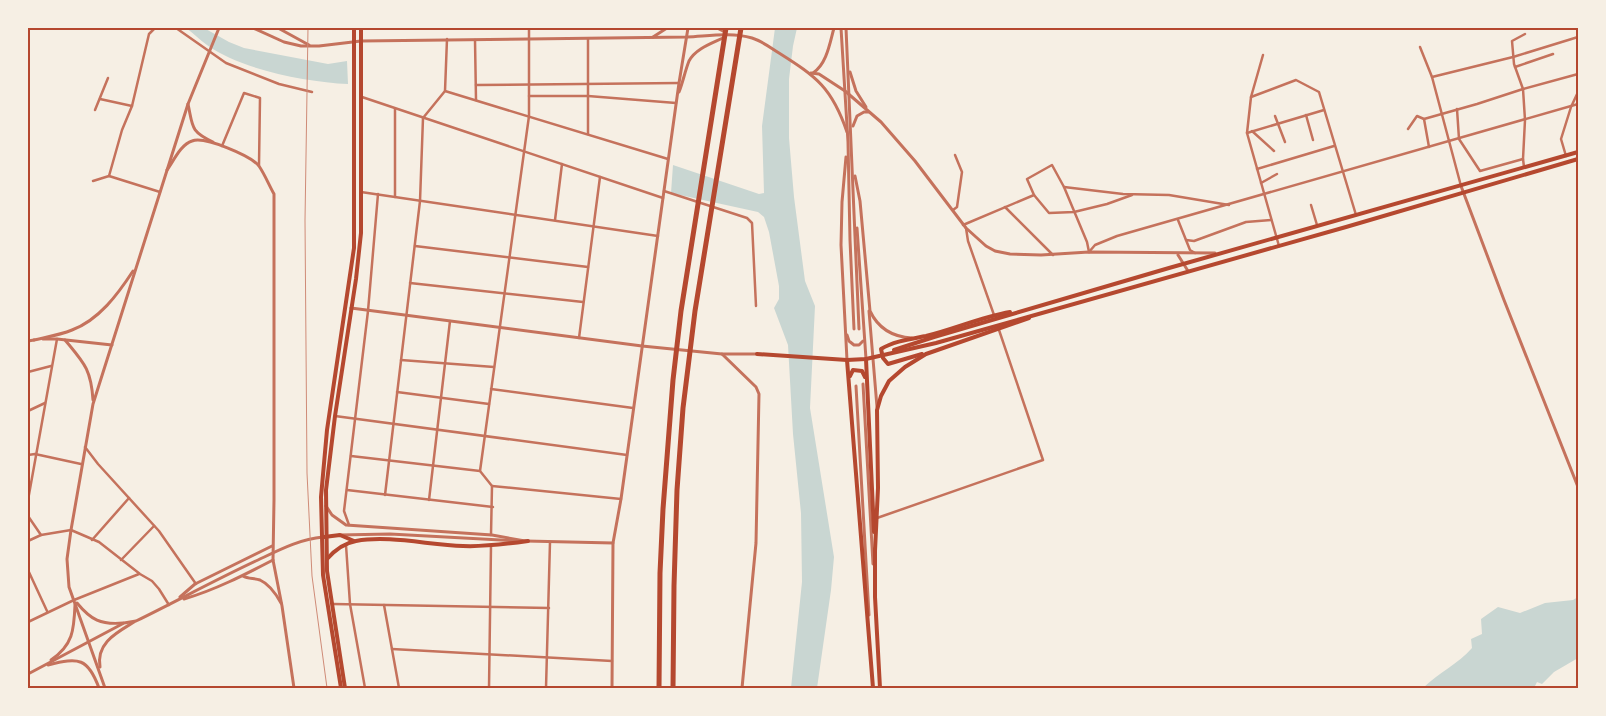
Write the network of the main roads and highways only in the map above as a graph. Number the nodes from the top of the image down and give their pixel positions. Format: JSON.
{"nodes":[{"id":1,"x":354,"y":28,"type":"edge"},
{"id":2,"x":362,"y":28,"type":"edge"},
{"id":3,"x":726,"y":28,"type":"edge"},
{"id":4,"x":741,"y":28,"type":"edge"},
{"id":5,"x":1578,"y":152,"type":"edge"},
{"id":6,"x":1578,"y":159,"type":"edge"},
{"id":7,"x":1028,"y":310,"type":"junction"},
{"id":8,"x":1052,"y":310,"type":"junction"},
{"id":9,"x":944,"y":348,"type":"junction"},
{"id":10,"x":757,"y":354,"type":"road end"},
{"id":11,"x":868,"y":359,"type":"junction"},
{"id":12,"x":847,"y":360,"type":"junction"},
{"id":13,"x":848,"y":379,"type":"junction"},
{"id":14,"x":865,"y":383,"type":"junction"},
{"id":15,"x":324,"y":537,"type":"junction"},
{"id":16,"x":354,"y":541,"type":"junction"},
{"id":17,"x":528,"y":541,"type":"road end"},
{"id":18,"x":875,"y":551,"type":"junction"},
{"id":19,"x":327,"y":559,"type":"junction"},
{"id":20,"x":343,"y":688,"type":"edge"},
{"id":21,"x":660,"y":688,"type":"edge"},
{"id":22,"x":673,"y":688,"type":"edge"},
{"id":23,"x":873,"y":688,"type":"edge"},
{"id":24,"x":880,"y":688,"type":"edge"}],
"edges":[{"from":1,"to":15,"type":"main road"},
{"from":2,"to":15,"type":"main road"},
{"from":3,"to":21,"type":"highway"},
{"from":4,"to":22,"type":"highway"},
{"from":5,"to":7,"type":"main road"},
{"from":6,"to":8,"type":"main road"},
{"from":7,"to":9,"type":"main road"},
{"from":7,"to":11,"type":"main road"},
{"from":8,"to":9,"type":"main road"},
{"from":8,"to":11,"type":"main road"},
{"from":9,"to":18,"type":"main road"},
{"from":10,"to":12,"type":"main road"},
{"from":11,"to":12,"type":"main road"},
{"from":11,"to":14,"type":"main road"},
{"from":12,"to":13,"type":"main road"},
{"from":13,"to":14,"type":"main road"},
{"from":13,"to":23,"type":"main road"},
{"from":14,"to":18,"type":"main road"},
{"from":15,"to":16,"type":"main road"},
{"from":15,"to":19,"type":"main road"},
{"from":15,"to":20,"type":"main road"},
{"from":16,"to":17,"type":"main road"},
{"from":16,"to":19,"type":"main road"},
{"from":18,"to":24,"type":"main road"},
{"from":19,"to":20,"type":"main road"}]}
